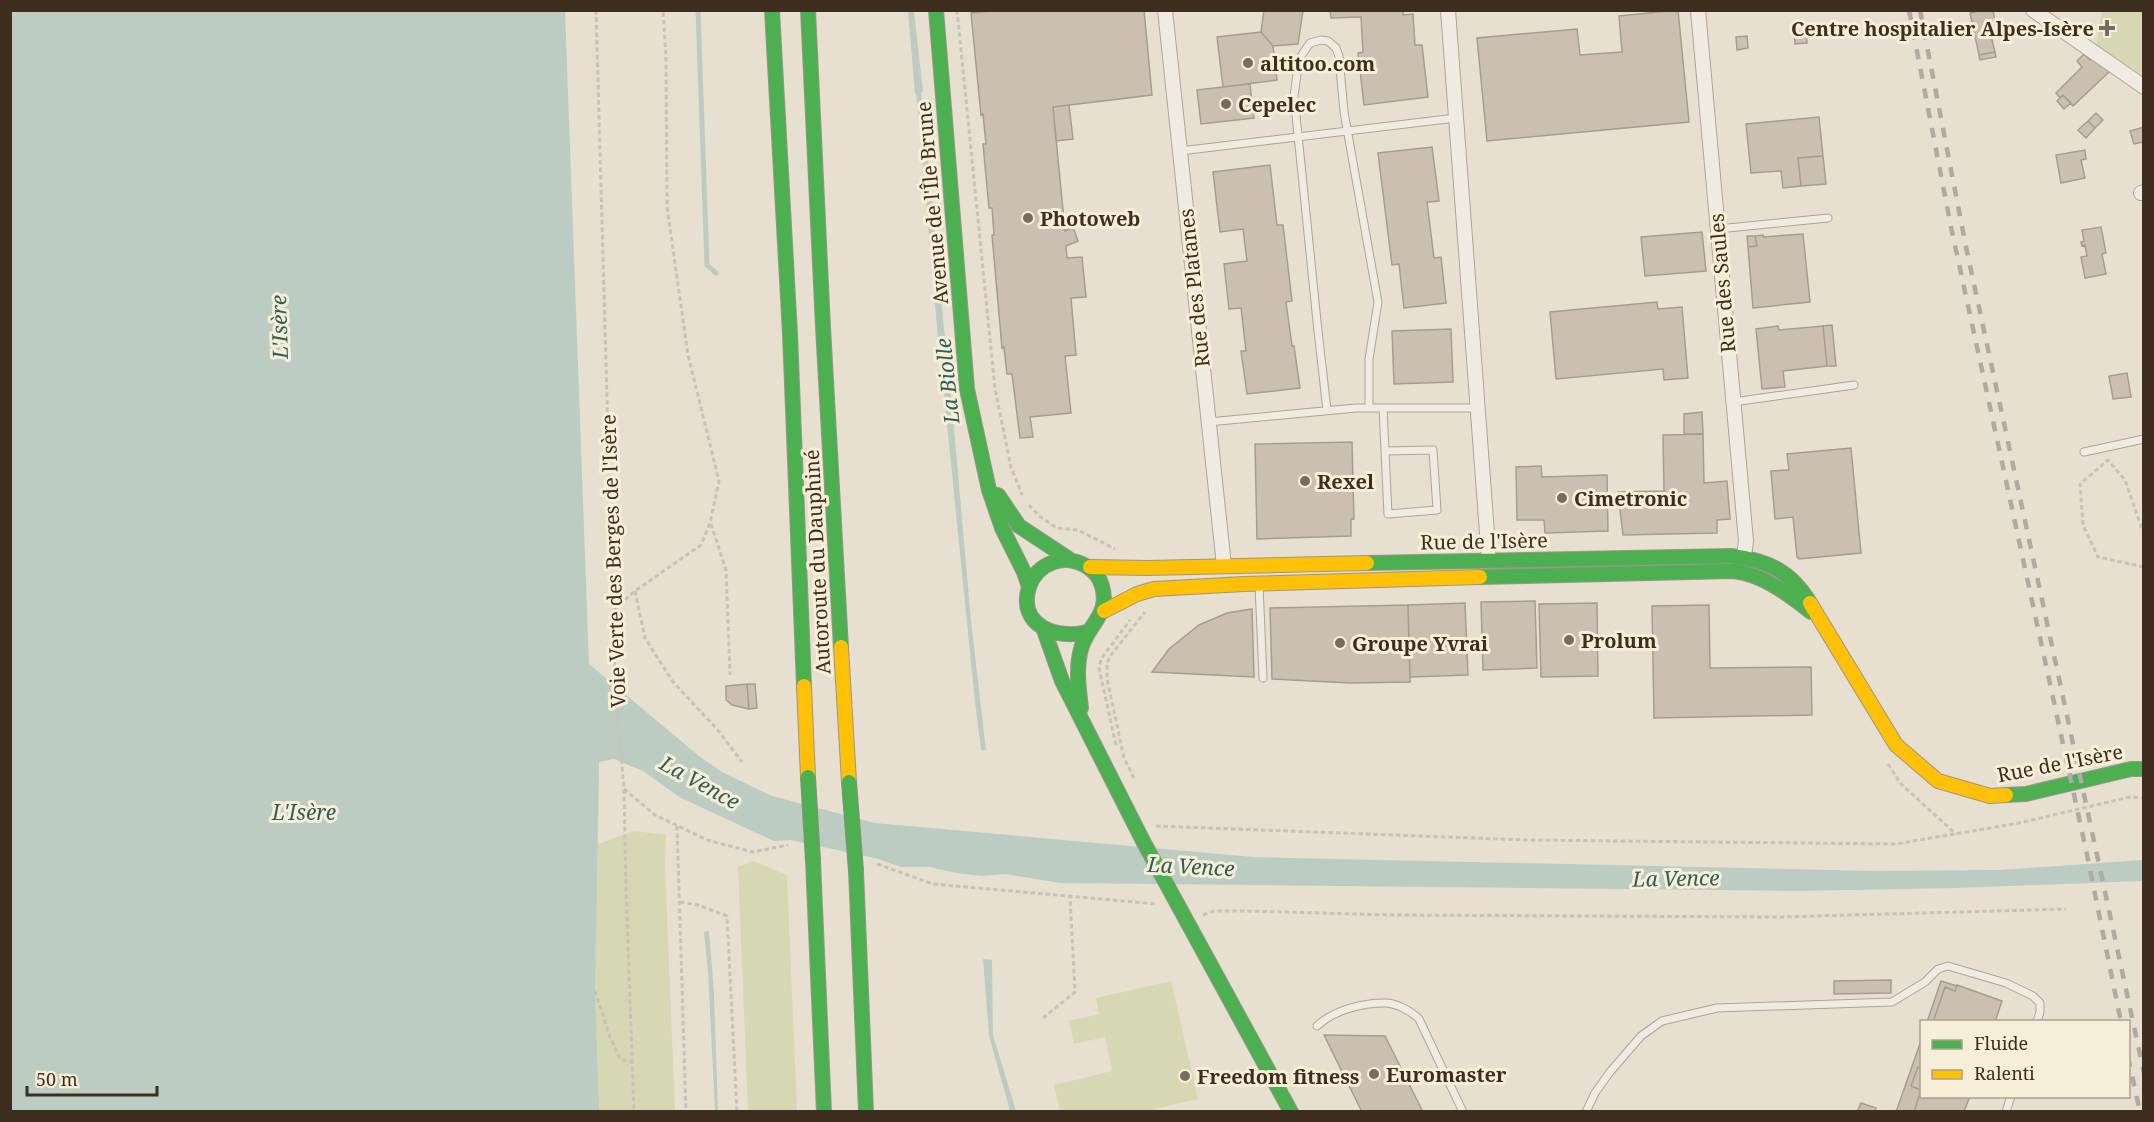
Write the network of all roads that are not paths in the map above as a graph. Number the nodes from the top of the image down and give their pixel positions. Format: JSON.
{"nodes":[{"id":1,"x":772,"y":10,"type":"edge"},
{"id":2,"x":808,"y":10,"type":"edge"},
{"id":3,"x":936,"y":10,"type":"edge"},
{"id":4,"x":1165,"y":10,"type":"edge"},
{"id":5,"x":1448,"y":10,"type":"edge"},
{"id":6,"x":1698,"y":10,"type":"edge"},
{"id":7,"x":2033,"y":10,"type":"edge"},
{"id":8,"x":2144,"y":87,"type":"edge"},
{"id":9,"x":1456,"y":118,"type":"junction"},
{"id":10,"x":1347,"y":131,"type":"junction"},
{"id":11,"x":1298,"y":137,"type":"junction"},
{"id":12,"x":1180,"y":151,"type":"junction"},
{"id":13,"x":1828,"y":218,"type":"dead end"},
{"id":14,"x":1718,"y":229,"type":"junction"},
{"id":15,"x":1854,"y":385,"type":"dead end"},
{"id":16,"x":1733,"y":402,"type":"junction"},
{"id":17,"x":1369,"y":408,"type":"junction"},
{"id":18,"x":1383,"y":408,"type":"junction"},
{"id":19,"x":1478,"y":408,"type":"junction"},
{"id":20,"x":1327,"y":410,"type":"junction"},
{"id":21,"x":1208,"y":422,"type":"junction"},
{"id":22,"x":2144,"y":440,"type":"edge"},
{"id":23,"x":1385,"y":451,"type":"junction"},
{"id":24,"x":2084,"y":452,"type":"dead end"},
{"id":25,"x":983,"y":463,"type":"junction"},
{"id":26,"x":1744,"y":556,"type":"junction"},
{"id":27,"x":1069,"y":559,"type":"junction"},
{"id":28,"x":1489,"y":560,"type":"junction"},
{"id":29,"x":1258,"y":565,"type":"junction"},
{"id":30,"x":1224,"y":566,"type":"junction"},
{"id":31,"x":1090,"y":567,"type":"junction"},
{"id":32,"x":1725,"y":571,"type":"junction"},
{"id":33,"x":1259,"y":583,"type":"junction"},
{"id":34,"x":1225,"y":584,"type":"junction"},
{"id":35,"x":1029,"y":587,"type":"junction"},
{"id":36,"x":1104,"y":611,"type":"junction"},
{"id":37,"x":1818,"y":617,"type":"junction"},
{"id":38,"x":1044,"y":630,"type":"junction"},
{"id":39,"x":1087,"y":632,"type":"junction"},
{"id":40,"x":1263,"y":678,"type":"dead end"},
{"id":41,"x":1081,"y":717,"type":"junction"},
{"id":42,"x":2144,"y":770,"type":"edge"},
{"id":43,"x":2038,"y":1020,"type":"edge"},
{"id":44,"x":1317,"y":1026,"type":"dead end"},
{"id":45,"x":824,"y":1112,"type":"edge"},
{"id":46,"x":866,"y":1112,"type":"edge"},
{"id":47,"x":1291,"y":1112,"type":"edge"},
{"id":48,"x":1463,"y":1112,"type":"edge"},
{"id":49,"x":1586,"y":1112,"type":"edge"}],
"edges":[{"from":1,"to":45,"type":"main road","name":"Autoroute du Dauphiné","bridge":true},
{"from":2,"to":46,"type":"main road","name":"Autoroute du Dauphiné","bridge":true},
{"from":3,"to":25,"type":"main road","name":"Avenue de l'Île Brune"},
{"from":4,"to":12,"type":"street","name":"Rue des Platanes"},
{"from":5,"to":9,"type":"street"},
{"from":6,"to":14,"type":"street","name":"Rue des Saules"},
{"from":7,"to":8,"type":"street"},
{"from":9,"to":10,"type":"lane"},
{"from":9,"to":19,"type":"street"},
{"from":10,"to":11,"type":"lane"},
{"from":10,"to":11,"type":"lane"},
{"from":10,"to":17,"type":"lane"},
{"from":11,"to":12,"type":"lane"},
{"from":11,"to":20,"type":"lane"},
{"from":12,"to":21,"type":"street","name":"Rue des Platanes"},
{"from":13,"to":14,"type":"lane"},
{"from":14,"to":16,"type":"street","name":"Rue des Saules"},
{"from":15,"to":16,"type":"lane"},
{"from":16,"to":26,"type":"street","name":"Rue des Saules"},
{"from":17,"to":18,"type":"lane"},
{"from":17,"to":20,"type":"lane"},
{"from":18,"to":19,"type":"lane"},
{"from":18,"to":23,"type":"lane"},
{"from":19,"to":28,"type":"street"},
{"from":20,"to":21,"type":"lane"},
{"from":21,"to":30,"type":"street","name":"Rue des Platanes"},
{"from":22,"to":24,"type":"lane"},
{"from":23,"to":23,"type":"lane"},
{"from":25,"to":27,"type":"main road","name":"Avenue de l'Île Brune"},
{"from":25,"to":35,"type":"main road","name":"Avenue de l'Île Brune"},
{"from":26,"to":28,"type":"main road","name":"Rue de l'Isère"},
{"from":26,"to":32,"type":"main road"},
{"from":26,"to":37,"type":"main road","name":"Rue de l'Isère"},
{"from":27,"to":31,"type":"main road"},
{"from":27,"to":35,"type":"main road"},
{"from":28,"to":29,"type":"main road","name":"Rue de l'Isère"},
{"from":29,"to":30,"type":"main road","name":"Rue de l'Isère"},
{"from":29,"to":33,"type":"lane"},
{"from":30,"to":31,"type":"main road","name":"Rue de l'Isère"},
{"from":30,"to":34,"type":"main road"},
{"from":31,"to":36,"type":"main road"},
{"from":32,"to":33,"type":"main road","name":"Rue de l'Isère"},
{"from":32,"to":37,"type":"main road","name":"Rue de l'Isère"},
{"from":33,"to":34,"type":"main road","name":"Rue de l'Isère"},
{"from":33,"to":40,"type":"lane"},
{"from":34,"to":36,"type":"main road","name":"Rue de l'Isère"},
{"from":35,"to":38,"type":"main road"},
{"from":36,"to":39,"type":"main road"},
{"from":37,"to":42,"type":"main road","name":"Rue de l'Isère"},
{"from":38,"to":39,"type":"main road"},
{"from":38,"to":41,"type":"main road"},
{"from":39,"to":41,"type":"main road"},
{"from":41,"to":47,"type":"main road"},
{"from":43,"to":49,"type":"lane"},
{"from":44,"to":48,"type":"lane"}]}
